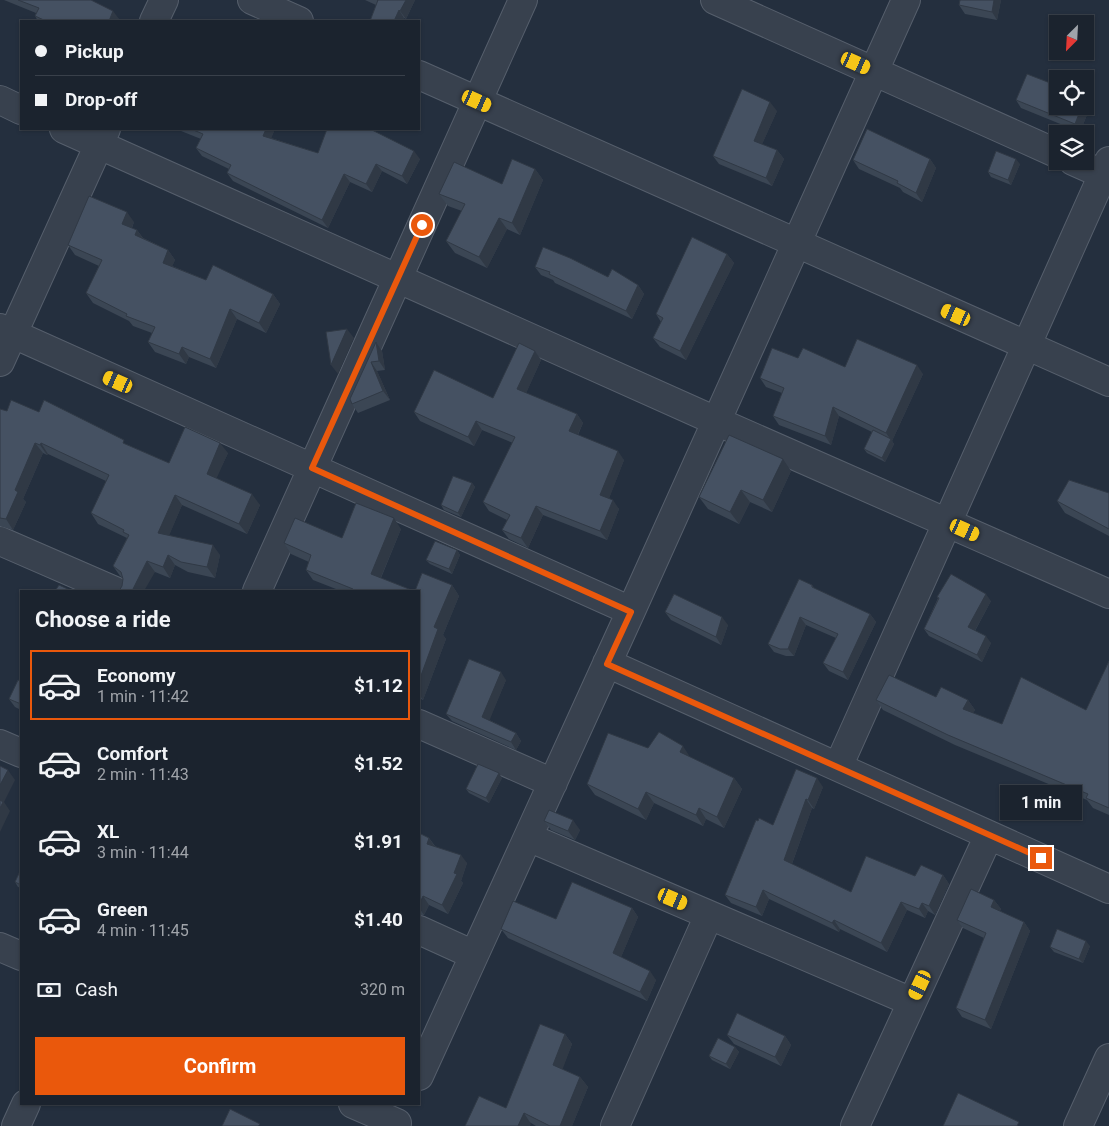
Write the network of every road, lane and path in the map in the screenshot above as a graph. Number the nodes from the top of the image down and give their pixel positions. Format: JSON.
{"nodes":[{"id":1,"x":164,"y":0,"type":"edge"},
{"id":2,"x":252,"y":0,"type":"edge"},
{"id":3,"x":523,"y":0,"type":"edge"},
{"id":4,"x":715,"y":0,"type":"edge"},
{"id":5,"x":906,"y":0,"type":"edge"},
{"id":6,"x":154,"y":20,"type":"edge"},
{"id":7,"x":297,"y":20,"type":"edge"},
{"id":8,"x":874,"y":71,"type":"junction"},
{"id":9,"x":420,"y":75,"type":"edge"},
{"id":10,"x":0,"y":100,"type":"edge"},
{"id":11,"x":477,"y":101,"type":"junction"},
{"id":12,"x":20,"y":110,"type":"edge"},
{"id":13,"x":69,"y":130,"type":"edge"},
{"id":14,"x":102,"y":137,"type":"edge"},
{"id":15,"x":1049,"y":150,"type":"edge"},
{"id":16,"x":1094,"y":167,"type":"edge"},
{"id":17,"x":1107,"y":171,"type":"edge"},
{"id":18,"x":796,"y":244,"type":"junction"},
{"id":19,"x":398,"y":278,"type":"junction"},
{"id":20,"x":6,"y":331,"type":"edge"},
{"id":21,"x":1026,"y":346,"type":"junction"},
{"id":22,"x":0,"y":362,"type":"edge"},
{"id":23,"x":1109,"y":382,"type":"edge"},
{"id":24,"x":716,"y":421,"type":"junction"},
{"id":25,"x":312,"y":468,"type":"junction"},
{"id":26,"x":947,"y":522,"type":"junction"},
{"id":27,"x":0,"y":541,"type":"edge"},
{"id":28,"x":113,"y":590,"type":"edge"},
{"id":29,"x":257,"y":590,"type":"edge"},
{"id":30,"x":1109,"y":594,"type":"edge"},
{"id":31,"x":631,"y":612,"type":"junction"},
{"id":32,"x":607,"y":664,"type":"junction"},
{"id":33,"x":420,"y":724,"type":"edge"},
{"id":34,"x":0,"y":744,"type":"edge"},
{"id":35,"x":20,"y":753,"type":"edge"},
{"id":36,"x":838,"y":767,"type":"junction"},
{"id":37,"x":553,"y":783,"type":"junction"},
{"id":38,"x":989,"y":836,"type":"junction"},
{"id":39,"x":528,"y":837,"type":"junction"},
{"id":40,"x":1109,"y":889,"type":"edge"},
{"id":41,"x":709,"y":915,"type":"junction"},
{"id":42,"x":420,"y":930,"type":"edge"},
{"id":43,"x":0,"y":947,"type":"edge"},
{"id":44,"x":474,"y":955,"type":"junction"},
{"id":45,"x":20,"y":956,"type":"edge"},
{"id":46,"x":912,"y":1002,"type":"junction"},
{"id":47,"x":1109,"y":1058,"type":"edge"},
{"id":48,"x":420,"y":1074,"type":"edge"},
{"id":49,"x":26,"y":1105,"type":"edge"},
{"id":50,"x":356,"y":1105,"type":"edge"},
{"id":51,"x":400,"y":1118,"type":"edge"},
{"id":52,"x":16,"y":1126,"type":"edge"},
{"id":53,"x":615,"y":1126,"type":"edge"},
{"id":54,"x":855,"y":1126,"type":"edge"},
{"id":55,"x":1078,"y":1126,"type":"edge"}],
"edges":[{"from":1,"to":6,"type":"street"},
{"from":2,"to":7,"type":"street"},
{"from":3,"to":11,"type":"street"},
{"from":4,"to":8,"type":"street"},
{"from":5,"to":8,"type":"street"},
{"from":8,"to":15,"type":"street"},
{"from":8,"to":18,"type":"street"},
{"from":9,"to":11,"type":"street"},
{"from":10,"to":12,"type":"street"},
{"from":11,"to":18,"type":"street"},
{"from":11,"to":19,"type":"street"},
{"from":13,"to":14,"type":"street"},
{"from":14,"to":19,"type":"street"},
{"from":14,"to":20,"type":"street"},
{"from":16,"to":17,"type":"street"},
{"from":17,"to":21,"type":"street"},
{"from":18,"to":21,"type":"street"},
{"from":18,"to":24,"type":"street"},
{"from":19,"to":24,"type":"street"},
{"from":19,"to":25,"type":"street"},
{"from":20,"to":22,"type":"street"},
{"from":20,"to":25,"type":"street"},
{"from":21,"to":23,"type":"street"},
{"from":21,"to":26,"type":"street"},
{"from":24,"to":26,"type":"street"},
{"from":24,"to":31,"type":"street"},
{"from":25,"to":29,"type":"street"},
{"from":25,"to":31,"type":"street"},
{"from":26,"to":30,"type":"street"},
{"from":26,"to":36,"type":"street"},
{"from":27,"to":28,"type":"street"},
{"from":31,"to":32,"type":"street"},
{"from":32,"to":36,"type":"street"},
{"from":32,"to":37,"type":"street"},
{"from":33,"to":37,"type":"street"},
{"from":34,"to":35,"type":"street"},
{"from":36,"to":38,"type":"street"},
{"from":37,"to":39,"type":"street"},
{"from":38,"to":40,"type":"street"},
{"from":38,"to":46,"type":"street"},
{"from":39,"to":41,"type":"street"},
{"from":39,"to":44,"type":"street"},
{"from":41,"to":46,"type":"street"},
{"from":41,"to":53,"type":"street"},
{"from":42,"to":44,"type":"street"},
{"from":43,"to":45,"type":"street"},
{"from":44,"to":48,"type":"street"},
{"from":46,"to":54,"type":"street"},
{"from":47,"to":55,"type":"street"},
{"from":49,"to":52,"type":"street"},
{"from":50,"to":51,"type":"street"}]}
